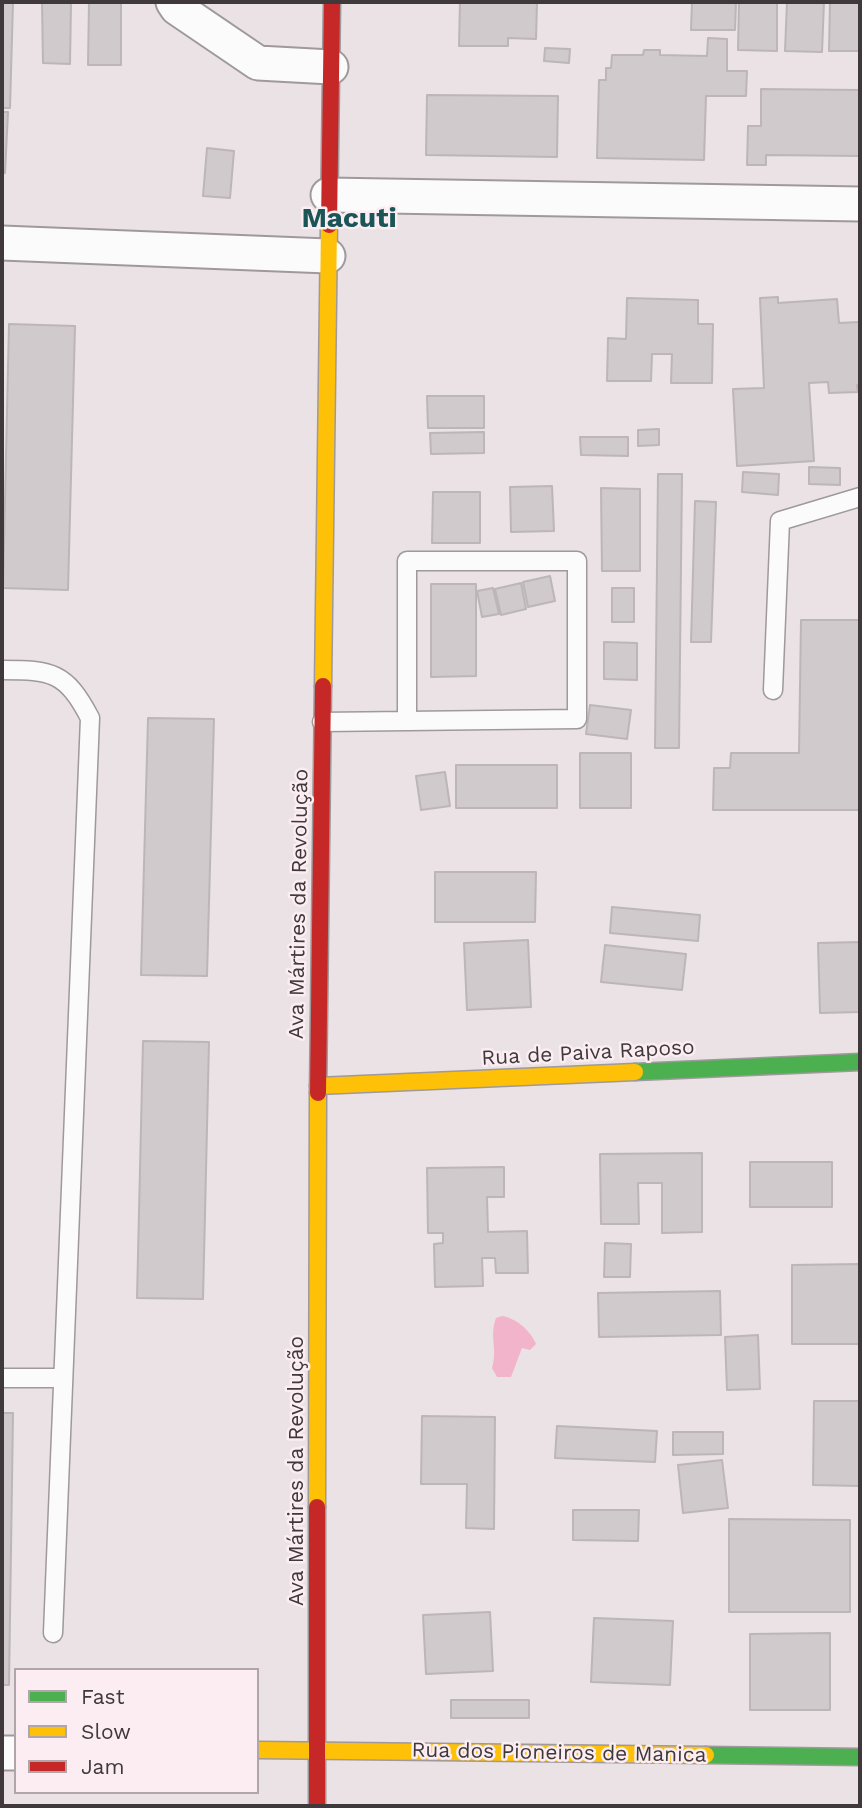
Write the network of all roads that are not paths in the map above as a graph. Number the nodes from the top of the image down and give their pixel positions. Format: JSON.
{"nodes":[{"id":1,"x":173,"y":2,"type":"edge"},
{"id":2,"x":331,"y":2,"type":"edge"},
{"id":3,"x":331,"y":67,"type":"junction"},
{"id":4,"x":328,"y":195,"type":"junction"},
{"id":5,"x":860,"y":204,"type":"edge"},
{"id":6,"x":2,"y":243,"type":"edge"},
{"id":7,"x":328,"y":256,"type":"junction"},
{"id":8,"x":860,"y":497,"type":"edge"},
{"id":9,"x":2,"y":670,"type":"edge"},
{"id":10,"x":773,"y":690,"type":"dead end"},
{"id":11,"x":407,"y":721,"type":"junction"},
{"id":12,"x":322,"y":722,"type":"junction"},
{"id":13,"x":860,"y":1062,"type":"edge"},
{"id":14,"x":318,"y":1086,"type":"junction"},
{"id":15,"x":2,"y":1378,"type":"edge"},
{"id":16,"x":63,"y":1378,"type":"junction"},
{"id":17,"x":53,"y":1633,"type":"dead end"},
{"id":18,"x":318,"y":1749,"type":"junction"},
{"id":19,"x":259,"y":1750,"type":"edge"},
{"id":20,"x":860,"y":1757,"type":"edge"},
{"id":21,"x":317,"y":1806,"type":"edge"}],
"edges":[{"from":1,"to":3,"type":"street"},
{"from":2,"to":3,"type":"street","name":"Ava Mártires da Revolução"},
{"from":3,"to":4,"type":"street","name":"Ava Mártires da Revolução"},
{"from":4,"to":5,"type":"street"},
{"from":4,"to":7,"type":"street","name":"Ava Mártires da Revolução"},
{"from":6,"to":7,"type":"street"},
{"from":7,"to":12,"type":"street","name":"Ava Mártires da Revolução"},
{"from":8,"to":10,"type":"lane"},
{"from":9,"to":16,"type":"lane"},
{"from":11,"to":11,"type":"lane"},
{"from":11,"to":12,"type":"lane"},
{"from":12,"to":14,"type":"street","name":"Ava Mártires da Revolução"},
{"from":13,"to":14,"type":"street","name":"Rua de Paiva Raposo"},
{"from":14,"to":18,"type":"street","name":"Ava Mártires da Revolução"},
{"from":15,"to":16,"type":"lane"},
{"from":16,"to":17,"type":"lane"},
{"from":18,"to":19,"type":"street","name":"Rua dos Pioneiros de Manica"},
{"from":18,"to":20,"type":"street","name":"Rua dos Pioneiros de Manica"},
{"from":18,"to":21,"type":"street","name":"Ava Mártires da Revolução"}]}
